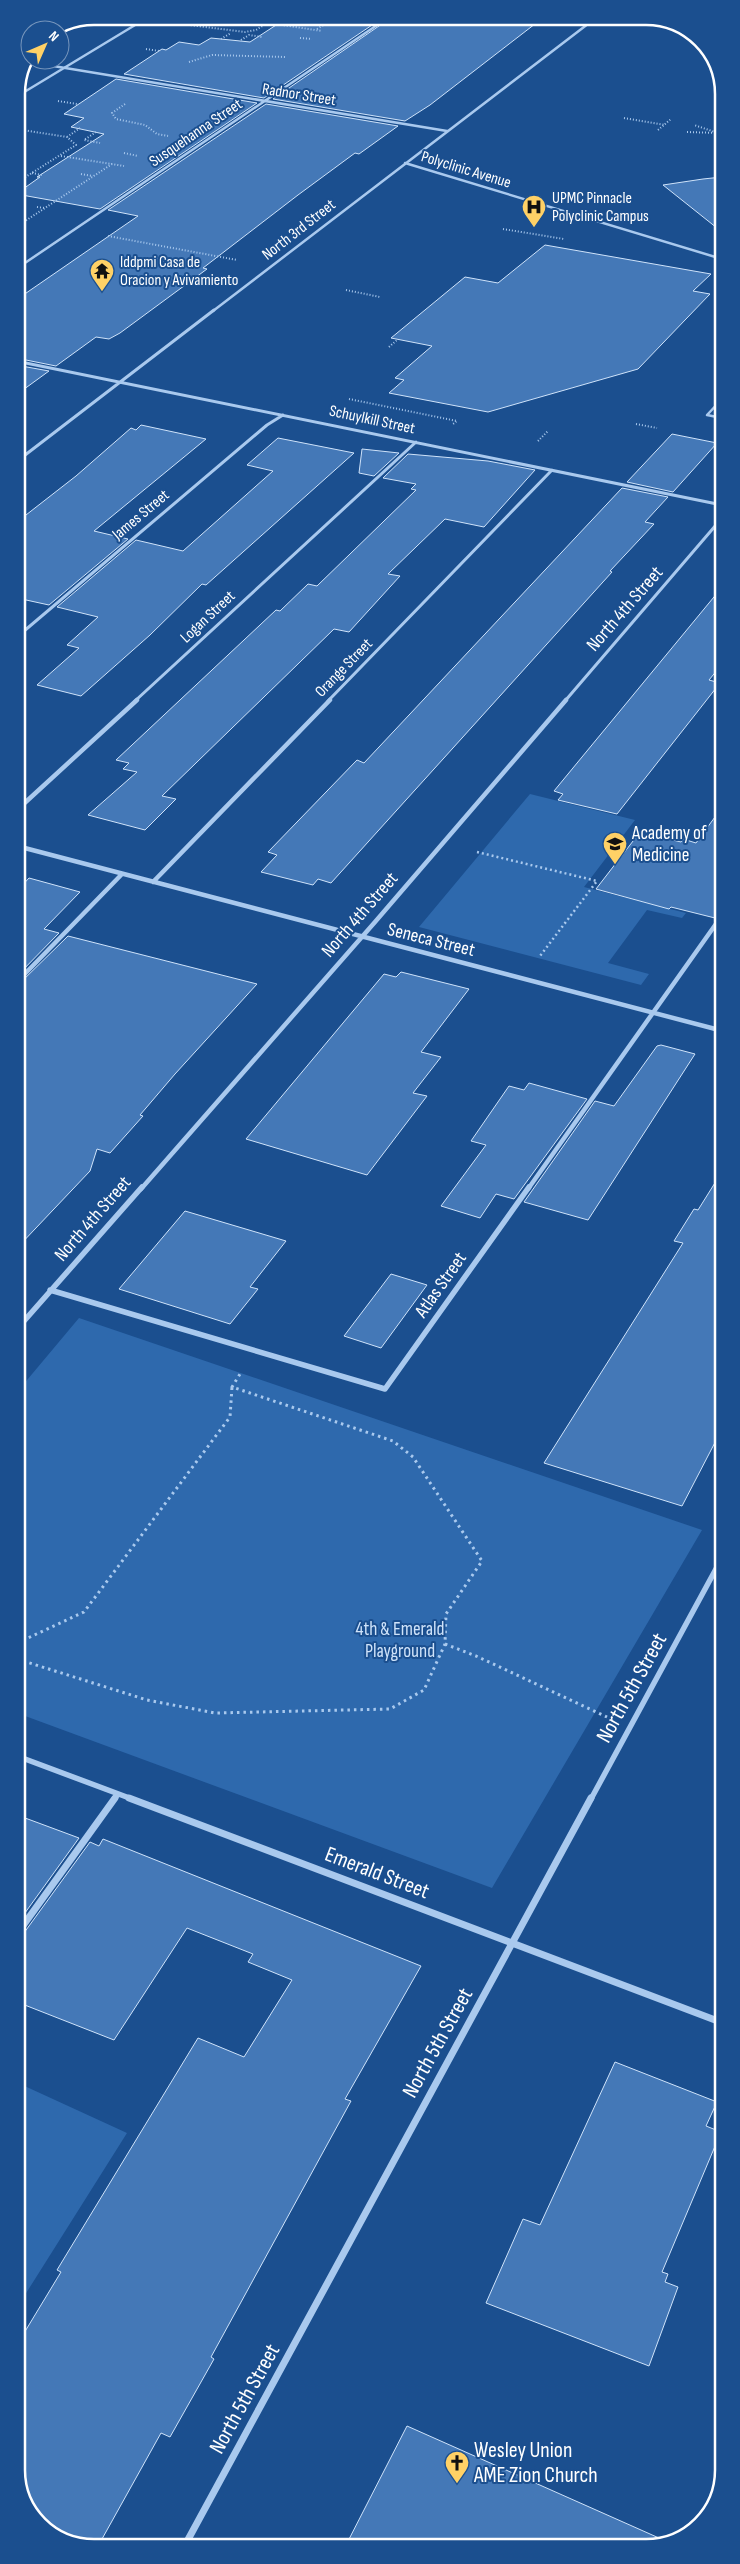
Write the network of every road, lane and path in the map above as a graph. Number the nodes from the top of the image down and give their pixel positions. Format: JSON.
{"nodes":[{"id":1,"x":135,"y":25,"type":"edge"},
{"id":2,"x":185,"y":25,"type":"edge"},
{"id":3,"x":261,"y":25,"type":"edge"},
{"id":4,"x":286,"y":25,"type":"edge"},
{"id":5,"x":324,"y":25,"type":"edge"},
{"id":6,"x":377,"y":25,"type":"edge"},
{"id":7,"x":586,"y":25,"type":"edge"},
{"id":8,"x":316,"y":30,"type":"junction"},
{"id":9,"x":232,"y":32,"type":"junction"},
{"id":10,"x":245,"y":32,"type":"junction"},
{"id":11,"x":328,"y":32,"type":"dead end"},
{"id":12,"x":249,"y":35,"type":"junction"},
{"id":13,"x":262,"y":37,"type":"dead end"},
{"id":14,"x":300,"y":38,"type":"dead end"},
{"id":15,"x":221,"y":39,"type":"dead end"},
{"id":16,"x":240,"y":40,"type":"dead end"},
{"id":17,"x":315,"y":40,"type":"dead end"},
{"id":18,"x":289,"y":57,"type":"dead end"},
{"id":19,"x":70,"y":65,"type":"edge"},
{"id":20,"x":182,"y":66,"type":"dead end"},
{"id":21,"x":70,"y":69,"type":"edge"},
{"id":22,"x":62,"y":70,"type":"edge"},
{"id":23,"x":25,"y":92,"type":"edge"},
{"id":24,"x":264,"y":100,"type":"junction"},
{"id":25,"x":130,"y":101,"type":"dead end"},
{"id":26,"x":114,"y":105,"type":"dead end"},
{"id":27,"x":122,"y":106,"type":"junction"},
{"id":28,"x":624,"y":118,"type":"dead end"},
{"id":29,"x":671,"y":119,"type":"dead end"},
{"id":30,"x":665,"y":125,"type":"junction"},
{"id":31,"x":694,"y":126,"type":"dead end"},
{"id":32,"x":80,"y":128,"type":"dead end"},
{"id":33,"x":25,"y":130,"type":"edge"},
{"id":34,"x":658,"y":130,"type":"dead end"},
{"id":35,"x":447,"y":131,"type":"junction"},
{"id":36,"x":96,"y":132,"type":"dead end"},
{"id":37,"x":687,"y":132,"type":"dead end"},
{"id":38,"x":715,"y":132,"type":"edge"},
{"id":39,"x":715,"y":133,"type":"edge"},
{"id":40,"x":169,"y":136,"type":"dead end"},
{"id":41,"x":67,"y":137,"type":"junction"},
{"id":42,"x":100,"y":143,"type":"dead end"},
{"id":43,"x":124,"y":153,"type":"dead end"},
{"id":44,"x":60,"y":156,"type":"junction"},
{"id":45,"x":140,"y":156,"type":"dead end"},
{"id":46,"x":405,"y":163,"type":"junction"},
{"id":47,"x":112,"y":164,"type":"junction"},
{"id":48,"x":124,"y":166,"type":"dead end"},
{"id":49,"x":31,"y":173,"type":"junction"},
{"id":50,"x":81,"y":174,"type":"dead end"},
{"id":51,"x":42,"y":175,"type":"dead end"},
{"id":52,"x":94,"y":176,"type":"junction"},
{"id":53,"x":25,"y":177,"type":"edge"},
{"id":54,"x":25,"y":188,"type":"edge"},
{"id":55,"x":28,"y":188,"type":"dead end"},
{"id":56,"x":37,"y":207,"type":"dead end"},
{"id":57,"x":45,"y":208,"type":"junction"},
{"id":58,"x":25,"y":221,"type":"edge"},
{"id":59,"x":503,"y":229,"type":"dead end"},
{"id":60,"x":539,"y":235,"type":"dead end"},
{"id":61,"x":104,"y":236,"type":"dead end"},
{"id":62,"x":715,"y":256,"type":"edge"},
{"id":63,"x":243,"y":261,"type":"dead end"},
{"id":64,"x":25,"y":263,"type":"edge"},
{"id":65,"x":346,"y":290,"type":"dead end"},
{"id":66,"x":380,"y":297,"type":"dead end"},
{"id":67,"x":397,"y":340,"type":"dead end"},
{"id":68,"x":389,"y":348,"type":"dead end"},
{"id":69,"x":25,"y":363,"type":"edge"},
{"id":70,"x":121,"y":381,"type":"junction"},
{"id":71,"x":349,"y":399,"type":"dead end"},
{"id":72,"x":715,"y":406,"type":"edge"},
{"id":73,"x":283,"y":415,"type":"junction"},
{"id":74,"x":715,"y":417,"type":"edge"},
{"id":75,"x":636,"y":424,"type":"dead end"},
{"id":76,"x":452,"y":426,"type":"dead end"},
{"id":77,"x":657,"y":428,"type":"dead end"},
{"id":78,"x":416,"y":442,"type":"junction"},
{"id":79,"x":25,"y":455,"type":"edge"},
{"id":80,"x":552,"y":470,"type":"junction"},
{"id":81,"x":715,"y":504,"type":"edge"},
{"id":82,"x":715,"y":526,"type":"edge"},
{"id":83,"x":25,"y":630,"type":"edge"},
{"id":84,"x":25,"y":803,"type":"edge"},
{"id":85,"x":25,"y":848,"type":"edge"},
{"id":86,"x":477,"y":852,"type":"dead end"},
{"id":87,"x":122,"y":874,"type":"junction"},
{"id":88,"x":153,"y":882,"type":"junction"},
{"id":89,"x":715,"y":925,"type":"edge"},
{"id":90,"x":360,"y":937,"type":"junction"},
{"id":91,"x":537,"y":961,"type":"dead end"},
{"id":92,"x":25,"y":974,"type":"edge"},
{"id":93,"x":653,"y":1013,"type":"junction"},
{"id":94,"x":715,"y":1029,"type":"edge"},
{"id":95,"x":50,"y":1290,"type":"junction"},
{"id":96,"x":25,"y":1320,"type":"edge"},
{"id":97,"x":255,"y":1350,"type":"junction"},
{"id":98,"x":232,"y":1387,"type":"junction"},
{"id":99,"x":715,"y":1571,"type":"edge"},
{"id":100,"x":25,"y":1639,"type":"edge"},
{"id":101,"x":445,"y":1644,"type":"junction"},
{"id":102,"x":25,"y":1662,"type":"edge"},
{"id":103,"x":630,"y":1728,"type":"junction"},
{"id":104,"x":25,"y":1759,"type":"edge"},
{"id":105,"x":118,"y":1794,"type":"junction"},
{"id":106,"x":25,"y":1924,"type":"edge"},
{"id":107,"x":513,"y":1943,"type":"junction"},
{"id":108,"x":715,"y":2020,"type":"edge"},
{"id":109,"x":188,"y":2539,"type":"edge"}],
"edges":[{"from":1,"to":19,"type":"street"},
{"from":2,"to":9,"type":"path"},
{"from":3,"to":10,"type":"path"},
{"from":4,"to":8,"type":"path"},
{"from":5,"to":8,"type":"path"},
{"from":6,"to":24,"type":"street","name":"Susquehanna Street"},
{"from":7,"to":35,"type":"street","name":"North 3rd Street"},
{"from":8,"to":11,"type":"path"},
{"from":9,"to":10,"type":"path"},
{"from":9,"to":15,"type":"path"},
{"from":10,"to":12,"type":"path"},
{"from":12,"to":13,"type":"path"},
{"from":12,"to":16,"type":"path"},
{"from":14,"to":17,"type":"path"},
{"from":18,"to":20,"type":"path"},
{"from":21,"to":24,"type":"street","name":"Radnor Street"},
{"from":22,"to":23,"type":"street"},
{"from":24,"to":35,"type":"street","name":"Radnor Street"},
{"from":24,"to":64,"type":"street","name":"Susquehanna Street"},
{"from":25,"to":27,"type":"path"},
{"from":26,"to":27,"type":"path"},
{"from":27,"to":40,"type":"path"},
{"from":28,"to":30,"type":"path"},
{"from":29,"to":30,"type":"path"},
{"from":30,"to":34,"type":"path"},
{"from":31,"to":38,"type":"path"},
{"from":32,"to":41,"type":"path"},
{"from":33,"to":41,"type":"path"},
{"from":35,"to":46,"type":"street","name":"North 3rd Street"},
{"from":36,"to":42,"type":"path"},
{"from":37,"to":39,"type":"path"},
{"from":41,"to":44,"type":"path"},
{"from":43,"to":45,"type":"path"},
{"from":44,"to":47,"type":"path"},
{"from":44,"to":49,"type":"path"},
{"from":46,"to":62,"type":"street","name":"Polyclinic Avenue"},
{"from":46,"to":70,"type":"street","name":"North 3rd Street"},
{"from":47,"to":48,"type":"path"},
{"from":47,"to":52,"type":"path"},
{"from":49,"to":51,"type":"path"},
{"from":49,"to":53,"type":"path"},
{"from":50,"to":52,"type":"path"},
{"from":52,"to":57,"type":"path"},
{"from":54,"to":55,"type":"path"},
{"from":56,"to":57,"type":"path"},
{"from":57,"to":58,"type":"path"},
{"from":59,"to":60,"type":"path"},
{"from":61,"to":63,"type":"path"},
{"from":65,"to":66,"type":"path"},
{"from":67,"to":68,"type":"path"},
{"from":69,"to":70,"type":"street","name":"Schuylkill Street"},
{"from":70,"to":73,"type":"street","name":"Schuylkill Street"},
{"from":70,"to":79,"type":"street","name":"North 3rd Street"},
{"from":71,"to":76,"type":"path"},
{"from":72,"to":74,"type":"lane"},
{"from":73,"to":78,"type":"street","name":"Schuylkill Street"},
{"from":73,"to":83,"type":"street","name":"James Street"},
{"from":75,"to":77,"type":"path"},
{"from":78,"to":80,"type":"street","name":"Schuylkill Street"},
{"from":78,"to":84,"type":"street","name":"Logan Street"},
{"from":80,"to":81,"type":"street","name":"Schuylkill Street"},
{"from":80,"to":88,"type":"street","name":"Orange Street"},
{"from":82,"to":90,"type":"street","name":"North 4th Street"},
{"from":85,"to":87,"type":"street","name":"Seneca Street"},
{"from":86,"to":91,"type":"path"},
{"from":87,"to":88,"type":"street","name":"Seneca Street"},
{"from":87,"to":92,"type":"street"},
{"from":88,"to":90,"type":"street","name":"Seneca Street"},
{"from":89,"to":93,"type":"street","name":"Atlas Street"},
{"from":90,"to":93,"type":"street","name":"Seneca Street"},
{"from":90,"to":95,"type":"street","name":"North 4th Street"},
{"from":93,"to":94,"type":"street","name":"Seneca Street"},
{"from":93,"to":97,"type":"street","name":"Atlas Street"},
{"from":95,"to":96,"type":"street","name":"North 4th Street"},
{"from":95,"to":97,"type":"street","name":"Atlas Street"},
{"from":97,"to":98,"type":"path"},
{"from":98,"to":100,"type":"path"},
{"from":98,"to":101,"type":"path"},
{"from":99,"to":103,"type":"street","name":"North 5th Street"},
{"from":101,"to":102,"type":"path"},
{"from":101,"to":103,"type":"path"},
{"from":103,"to":107,"type":"street","name":"North 5th Street"},
{"from":104,"to":105,"type":"street","name":"Emerald Street"},
{"from":105,"to":106,"type":"street"},
{"from":105,"to":107,"type":"street","name":"Emerald Street"},
{"from":107,"to":108,"type":"street","name":"Emerald Street"},
{"from":107,"to":109,"type":"street","name":"North 5th Street"}]}
